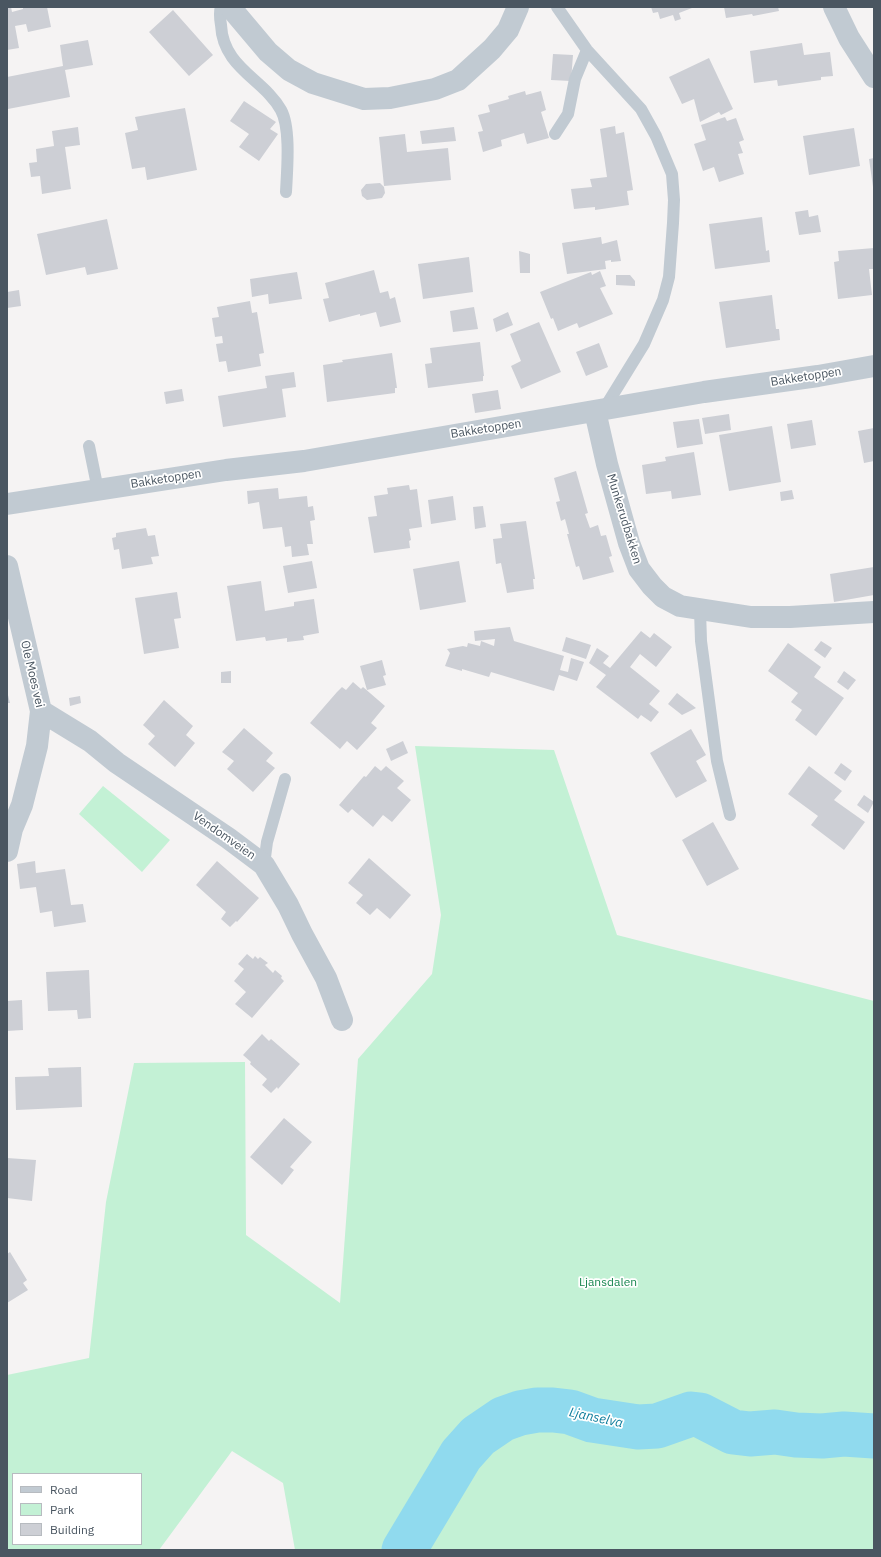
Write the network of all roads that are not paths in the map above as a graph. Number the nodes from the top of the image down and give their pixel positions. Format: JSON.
{"nodes":[{"id":1,"x":221,"y":7,"type":"edge"},
{"id":2,"x":230,"y":7,"type":"edge"},
{"id":3,"x":518,"y":7,"type":"edge"},
{"id":4,"x":557,"y":7,"type":"edge"},
{"id":5,"x":834,"y":7,"type":"edge"},
{"id":6,"x":587,"y":50,"type":"junction"},
{"id":7,"x":874,"y":77,"type":"edge"},
{"id":8,"x":555,"y":134,"type":"dead end"},
{"id":9,"x":286,"y":192,"type":"dead end"},
{"id":10,"x":874,"y":366,"type":"edge"},
{"id":11,"x":600,"y":410,"type":"junction"},
{"id":12,"x":89,"y":446,"type":"dead end"},
{"id":13,"x":98,"y":490,"type":"junction"},
{"id":14,"x":7,"y":504,"type":"edge"},
{"id":15,"x":7,"y":566,"type":"edge"},
{"id":16,"x":700,"y":610,"type":"junction"},
{"id":17,"x":874,"y":612,"type":"edge"},
{"id":18,"x":41,"y":711,"type":"junction"},
{"id":19,"x":284,"y":779,"type":"dead end"},
{"id":20,"x":730,"y":815,"type":"dead end"},
{"id":21,"x":7,"y":851,"type":"edge"},
{"id":22,"x":264,"y":865,"type":"junction"},
{"id":23,"x":342,"y":1020,"type":"dead end"}],
"edges":[{"from":1,"to":9,"type":"lane"},
{"from":2,"to":3,"type":"street"},
{"from":4,"to":6,"type":"lane"},
{"from":5,"to":7,"type":"street"},
{"from":6,"to":8,"type":"lane"},
{"from":6,"to":11,"type":"lane"},
{"from":10,"to":11,"type":"street","name":"Bakketoppen"},
{"from":11,"to":13,"type":"street","name":"Bakketoppen"},
{"from":11,"to":16,"type":"street","name":"Munkerudbakken"},
{"from":12,"to":13,"type":"lane"},
{"from":13,"to":14,"type":"street","name":"Bakketoppen"},
{"from":15,"to":18,"type":"street","name":"Ole Moes vei"},
{"from":16,"to":17,"type":"street","name":"Munkerudbakken"},
{"from":16,"to":20,"type":"lane"},
{"from":18,"to":21,"type":"street","name":"Ole Moes vei"},
{"from":18,"to":22,"type":"street","name":"Vendomveien"},
{"from":19,"to":22,"type":"lane"},
{"from":22,"to":23,"type":"street","name":"Vendomveien"}]}
